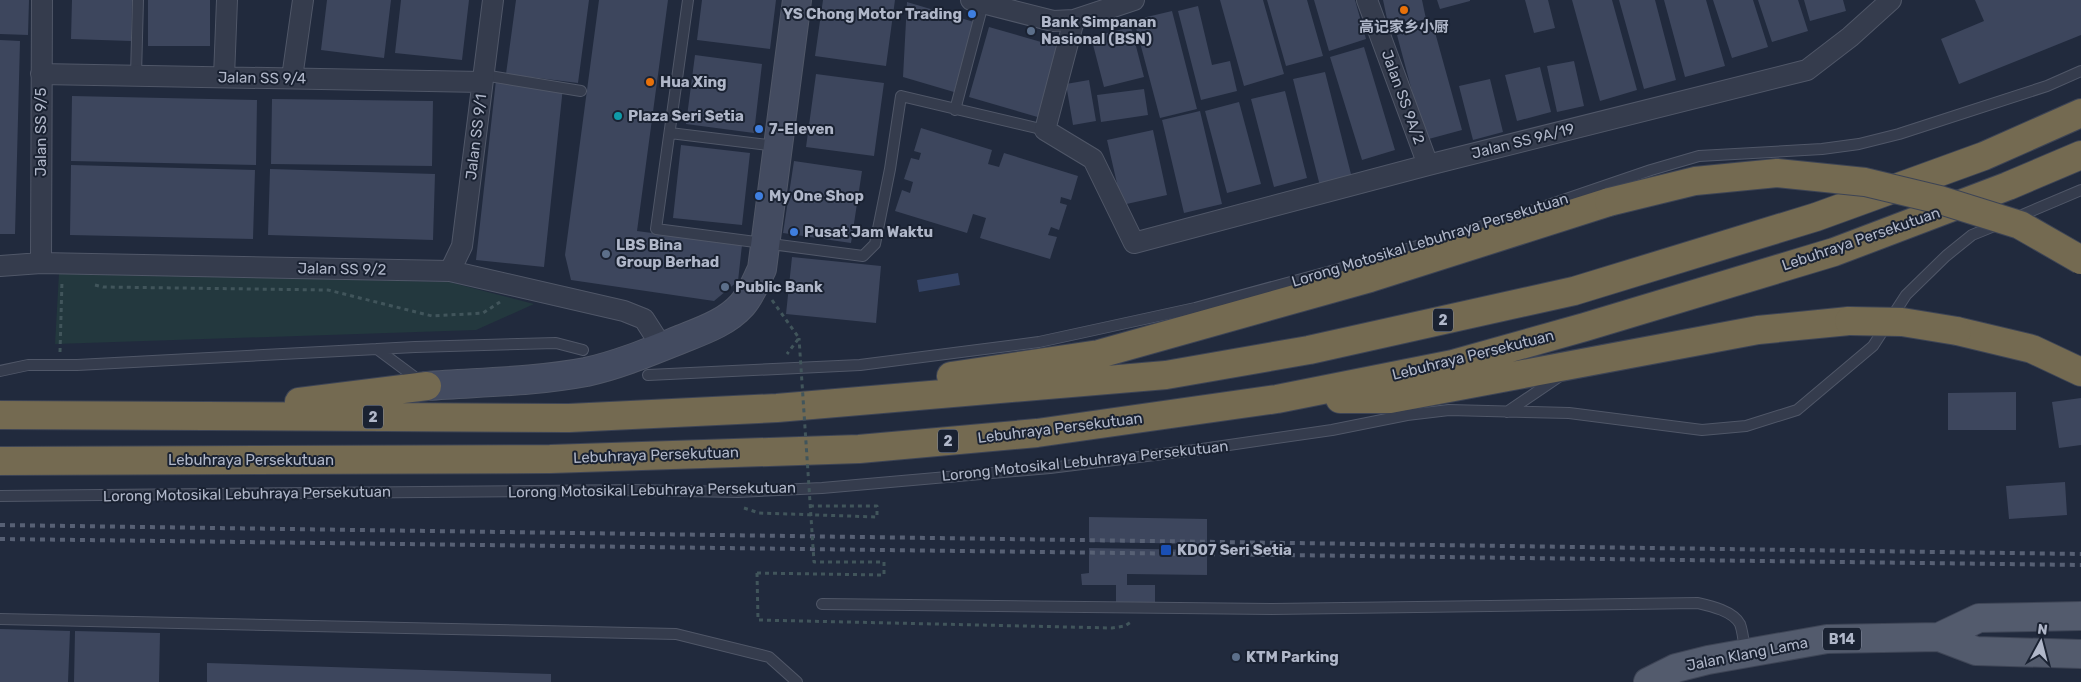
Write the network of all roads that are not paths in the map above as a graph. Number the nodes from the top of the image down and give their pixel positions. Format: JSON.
{"nodes":[{"id":1,"x":42,"y":0,"type":"edge"},
{"id":2,"x":138,"y":0,"type":"edge"},
{"id":3,"x":226,"y":0,"type":"edge"},
{"id":4,"x":303,"y":0,"type":"edge"},
{"id":5,"x":493,"y":0,"type":"edge"},
{"id":6,"x":688,"y":0,"type":"edge"},
{"id":7,"x":797,"y":0,"type":"edge"},
{"id":8,"x":1134,"y":0,"type":"edge"},
{"id":9,"x":1367,"y":0,"type":"edge"},
{"id":10,"x":1891,"y":0,"type":"edge"},
{"id":11,"x":977,"y":2,"type":"edge"},
{"id":12,"x":1111,"y":4,"type":"edge"},
{"id":13,"x":1074,"y":20,"type":"junction"},
{"id":14,"x":2081,"y":71,"type":"edge"},
{"id":15,"x":41,"y":74,"type":"junction"},
{"id":16,"x":136,"y":75,"type":"junction"},
{"id":17,"x":224,"y":77,"type":"junction"},
{"id":18,"x":292,"y":78,"type":"junction"},
{"id":19,"x":483,"y":78,"type":"junction"},
{"id":20,"x":581,"y":91,"type":"dead end"},
{"id":21,"x":955,"y":110,"type":"junction"},
{"id":22,"x":2081,"y":113,"type":"edge"},
{"id":23,"x":1045,"y":130,"type":"junction"},
{"id":24,"x":670,"y":133,"type":"junction"},
{"id":25,"x":778,"y":146,"type":"junction"},
{"id":26,"x":2081,"y":155,"type":"edge"},
{"id":27,"x":1428,"y":165,"type":"junction"},
{"id":28,"x":2081,"y":190,"type":"edge"},
{"id":29,"x":1583,"y":210,"type":"junction"},
{"id":30,"x":1522,"y":214,"type":"junction"},
{"id":31,"x":764,"y":256,"type":"junction"},
{"id":32,"x":2081,"y":260,"type":"edge"},
{"id":33,"x":41,"y":264,"type":"junction"},
{"id":34,"x":0,"y":266,"type":"edge"},
{"id":35,"x":450,"y":271,"type":"junction"},
{"id":36,"x":662,"y":347,"type":"junction"},
{"id":37,"x":377,"y":349,"type":"junction"},
{"id":38,"x":583,"y":350,"type":"dead end"},
{"id":39,"x":1575,"y":365,"type":"junction"},
{"id":40,"x":0,"y":371,"type":"edge"},
{"id":41,"x":2081,"y":372,"type":"edge"},
{"id":42,"x":648,"y":375,"type":"dead end"},
{"id":43,"x":426,"y":386,"type":"junction"},
{"id":44,"x":1277,"y":399,"type":"junction"},
{"id":45,"x":777,"y":408,"type":"junction"},
{"id":46,"x":1507,"y":412,"type":"junction"},
{"id":47,"x":0,"y":415,"type":"edge"},
{"id":48,"x":176,"y":416,"type":"junction"},
{"id":49,"x":0,"y":461,"type":"edge"},
{"id":50,"x":0,"y":496,"type":"edge"},
{"id":51,"x":822,"y":604,"type":"dead end"},
{"id":52,"x":2081,"y":616,"type":"edge"},
{"id":53,"x":0,"y":619,"type":"edge"},
{"id":54,"x":1940,"y":637,"type":"junction"},
{"id":55,"x":1745,"y":653,"type":"junction"},
{"id":56,"x":2081,"y":654,"type":"edge"},
{"id":57,"x":797,"y":682,"type":"edge"},
{"id":58,"x":1648,"y":682,"type":"edge"}],
"edges":[{"from":1,"to":15,"type":"street","name":"Jalan SS 9/5"},
{"from":2,"to":16,"type":"lane"},
{"from":3,"to":17,"type":"street"},
{"from":4,"to":18,"type":"street"},
{"from":5,"to":19,"type":"street","name":"Jalan SS 9/1"},
{"from":6,"to":24,"type":"lane"},
{"from":7,"to":25,"type":"street"},
{"from":8,"to":12,"type":"street"},
{"from":9,"to":27,"type":"street","name":"Jalan SS 9A/2"},
{"from":10,"to":27,"type":"street","name":"Jalan SS 9A/19"},
{"from":11,"to":13,"type":"street"},
{"from":11,"to":21,"type":"lane"},
{"from":12,"to":13,"type":"street"},
{"from":13,"to":23,"type":"street"},
{"from":14,"to":30,"type":"lane","name":"Lorong Motosikal Lebuhraya Persekutuan"},
{"from":15,"to":16,"type":"street","name":"Jalan SS 9/4"},
{"from":15,"to":33,"type":"street","name":"Jalan SS 9/5"},
{"from":16,"to":17,"type":"street","name":"Jalan SS 9/4"},
{"from":17,"to":18,"type":"street","name":"Jalan SS 9/4"},
{"from":18,"to":19,"type":"street","name":"Jalan SS 9/4"},
{"from":19,"to":20,"type":"lane"},
{"from":19,"to":35,"type":"street","name":"Jalan SS 9/1"},
{"from":21,"to":23,"type":"lane"},
{"from":21,"to":31,"type":"lane"},
{"from":22,"to":45,"type":"highway","number":"2"},
{"from":23,"to":27,"type":"street","name":"Jalan SS 9A/19"},
{"from":24,"to":25,"type":"lane"},
{"from":24,"to":31,"type":"lane"},
{"from":25,"to":31,"type":"street"},
{"from":26,"to":44,"type":"highway","name":"Lebuhraya Persekutuan","number":"2"},
{"from":28,"to":46,"type":"lane","name":"Lorong Motosikal Lebuhraya Persekutuan"},
{"from":29,"to":30,"type":"lane"},
{"from":29,"to":32,"type":"highway","bridge":true},
{"from":29,"to":45,"type":"highway"},
{"from":30,"to":42,"type":"lane","name":"Lorong Motosikal Lebuhraya Persekutuan"},
{"from":31,"to":36,"type":"street"},
{"from":33,"to":34,"type":"street","name":"Jalan SS 9/2"},
{"from":33,"to":35,"type":"street","name":"Jalan SS 9/2"},
{"from":35,"to":36,"type":"street","name":"Jalan SS 9/2"},
{"from":36,"to":43,"type":"street"},
{"from":37,"to":38,"type":"lane"},
{"from":37,"to":40,"type":"lane"},
{"from":37,"to":43,"type":"lane"},
{"from":39,"to":41,"type":"highway","bridge":true},
{"from":39,"to":44,"type":"highway"},
{"from":39,"to":46,"type":"lane"},
{"from":43,"to":48,"type":"highway"},
{"from":44,"to":49,"type":"highway","name":"Lebuhraya Persekutuan","number":"2"},
{"from":45,"to":48,"type":"highway","number":"2"},
{"from":46,"to":50,"type":"lane","name":"Lorong Motosikal Lebuhraya Persekutuan"},
{"from":47,"to":48,"type":"highway","number":"2"},
{"from":51,"to":55,"type":"lane"},
{"from":52,"to":54,"type":"main road","name":"Jalan Klang Lama","number":"B14"},
{"from":53,"to":57,"type":"lane"},
{"from":54,"to":55,"type":"main road","name":"Jalan Klang Lama","number":"B14"},
{"from":54,"to":56,"type":"main road","name":"Jalan Klang Lama","number":"B14"},
{"from":55,"to":58,"type":"main road","name":"Jalan Klang Lama","number":"B14"}]}
